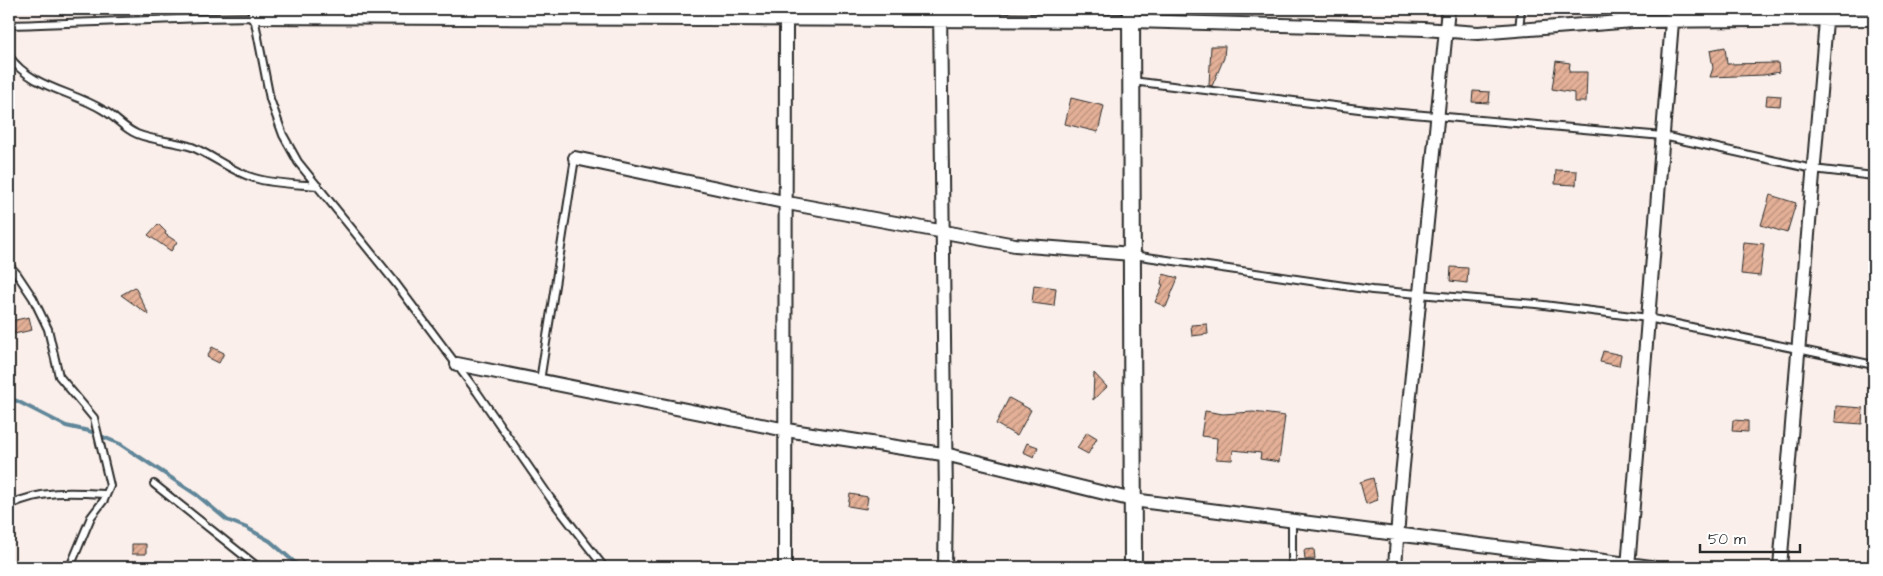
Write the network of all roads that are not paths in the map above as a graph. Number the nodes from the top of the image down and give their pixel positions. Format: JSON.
{"nodes":[{"id":1,"x":1448,"y":9,"type":"edge"},
{"id":2,"x":1521,"y":9,"type":"edge"},
{"id":3,"x":252,"y":13,"type":"edge"},
{"id":4,"x":387,"y":13,"type":"edge"},
{"id":5,"x":492,"y":14,"type":"edge"},
{"id":6,"x":611,"y":14,"type":"edge"},
{"id":7,"x":1673,"y":14,"type":"edge"},
{"id":8,"x":1826,"y":14,"type":"edge"},
{"id":9,"x":940,"y":15,"type":"edge"},
{"id":10,"x":1132,"y":15,"type":"edge"},
{"id":11,"x":1874,"y":18,"type":"edge"},
{"id":12,"x":786,"y":20,"type":"junction"},
{"id":13,"x":9,"y":25,"type":"edge"},
{"id":14,"x":1519,"y":30,"type":"junction"},
{"id":15,"x":1446,"y":31,"type":"junction"},
{"id":16,"x":9,"y":56,"type":"edge"},
{"id":17,"x":1132,"y":81,"type":"junction"},
{"id":18,"x":1437,"y":116,"type":"junction"},
{"id":19,"x":1663,"y":136,"type":"junction"},
{"id":20,"x":575,"y":158,"type":"joint"},
{"id":21,"x":1813,"y":169,"type":"junction"},
{"id":22,"x":1874,"y":176,"type":"edge"},
{"id":23,"x":318,"y":186,"type":"junction"},
{"id":24,"x":786,"y":203,"type":"junction"},
{"id":25,"x":943,"y":232,"type":"junction"},
{"id":26,"x":1132,"y":254,"type":"junction"},
{"id":27,"x":9,"y":265,"type":"edge"},
{"id":28,"x":1420,"y":294,"type":"junction"},
{"id":29,"x":1648,"y":318,"type":"junction"},
{"id":30,"x":1798,"y":349,"type":"junction"},
{"id":31,"x":457,"y":364,"type":"junction"},
{"id":32,"x":1874,"y":365,"type":"edge"},
{"id":33,"x":540,"y":381,"type":"junction"},
{"id":34,"x":785,"y":430,"type":"junction"},
{"id":35,"x":946,"y":455,"type":"junction"},
{"id":36,"x":154,"y":484,"type":"dead end"},
{"id":37,"x":106,"y":494,"type":"junction"},
{"id":38,"x":1133,"y":500,"type":"junction"},
{"id":39,"x":9,"y":505,"type":"edge"},
{"id":40,"x":1292,"y":520,"type":"junction"},
{"id":41,"x":1398,"y":534,"type":"junction"},
{"id":42,"x":1628,"y":566,"type":"edge"},
{"id":43,"x":70,"y":567,"type":"edge"},
{"id":44,"x":258,"y":567,"type":"edge"},
{"id":45,"x":604,"y":567,"type":"edge"},
{"id":46,"x":785,"y":567,"type":"edge"},
{"id":47,"x":945,"y":567,"type":"edge"},
{"id":48,"x":1133,"y":567,"type":"edge"},
{"id":49,"x":1292,"y":567,"type":"edge"},
{"id":50,"x":1395,"y":567,"type":"edge"},
{"id":51,"x":1651,"y":567,"type":"edge"},
{"id":52,"x":1780,"y":567,"type":"edge"}],
"edges":[{"from":1,"to":15,"type":"street"},
{"from":2,"to":14,"type":"lane"},
{"from":3,"to":4,"type":"street"},
{"from":3,"to":13,"type":"lane"},
{"from":3,"to":23,"type":"lane"},
{"from":4,"to":5,"type":"street"},
{"from":5,"to":6,"type":"street"},
{"from":6,"to":12,"type":"street"},
{"from":7,"to":8,"type":"street"},
{"from":7,"to":14,"type":"street"},
{"from":7,"to":19,"type":"street"},
{"from":8,"to":11,"type":"street"},
{"from":8,"to":21,"type":"street"},
{"from":9,"to":10,"type":"street"},
{"from":9,"to":12,"type":"street"},
{"from":9,"to":25,"type":"street"},
{"from":10,"to":15,"type":"street"},
{"from":10,"to":17,"type":"street"},
{"from":12,"to":24,"type":"street"},
{"from":14,"to":15,"type":"street"},
{"from":15,"to":18,"type":"street"},
{"from":16,"to":23,"type":"lane"},
{"from":17,"to":18,"type":"lane"},
{"from":17,"to":26,"type":"street"},
{"from":18,"to":19,"type":"lane"},
{"from":18,"to":28,"type":"street"},
{"from":19,"to":21,"type":"lane"},
{"from":19,"to":29,"type":"street"},
{"from":20,"to":24,"type":"street"},
{"from":20,"to":33,"type":"lane"},
{"from":21,"to":22,"type":"lane"},
{"from":21,"to":30,"type":"street"},
{"from":23,"to":31,"type":"lane"},
{"from":24,"to":25,"type":"street"},
{"from":24,"to":34,"type":"street"},
{"from":25,"to":26,"type":"street"},
{"from":25,"to":35,"type":"street"},
{"from":26,"to":28,"type":"lane"},
{"from":26,"to":38,"type":"street"},
{"from":27,"to":37,"type":"lane"},
{"from":28,"to":29,"type":"lane"},
{"from":28,"to":41,"type":"street"},
{"from":29,"to":30,"type":"lane"},
{"from":29,"to":42,"type":"street"},
{"from":30,"to":32,"type":"lane"},
{"from":30,"to":52,"type":"street"},
{"from":31,"to":33,"type":"street"},
{"from":31,"to":45,"type":"lane"},
{"from":33,"to":34,"type":"street"},
{"from":34,"to":35,"type":"street"},
{"from":34,"to":46,"type":"street"},
{"from":35,"to":38,"type":"street"},
{"from":35,"to":47,"type":"street"},
{"from":36,"to":44,"type":"lane"},
{"from":37,"to":39,"type":"lane"},
{"from":37,"to":43,"type":"lane"},
{"from":38,"to":40,"type":"street"},
{"from":38,"to":48,"type":"street"},
{"from":40,"to":41,"type":"street"},
{"from":40,"to":49,"type":"lane"},
{"from":41,"to":42,"type":"street"},
{"from":41,"to":50,"type":"street"},
{"from":42,"to":51,"type":"street"}]}
